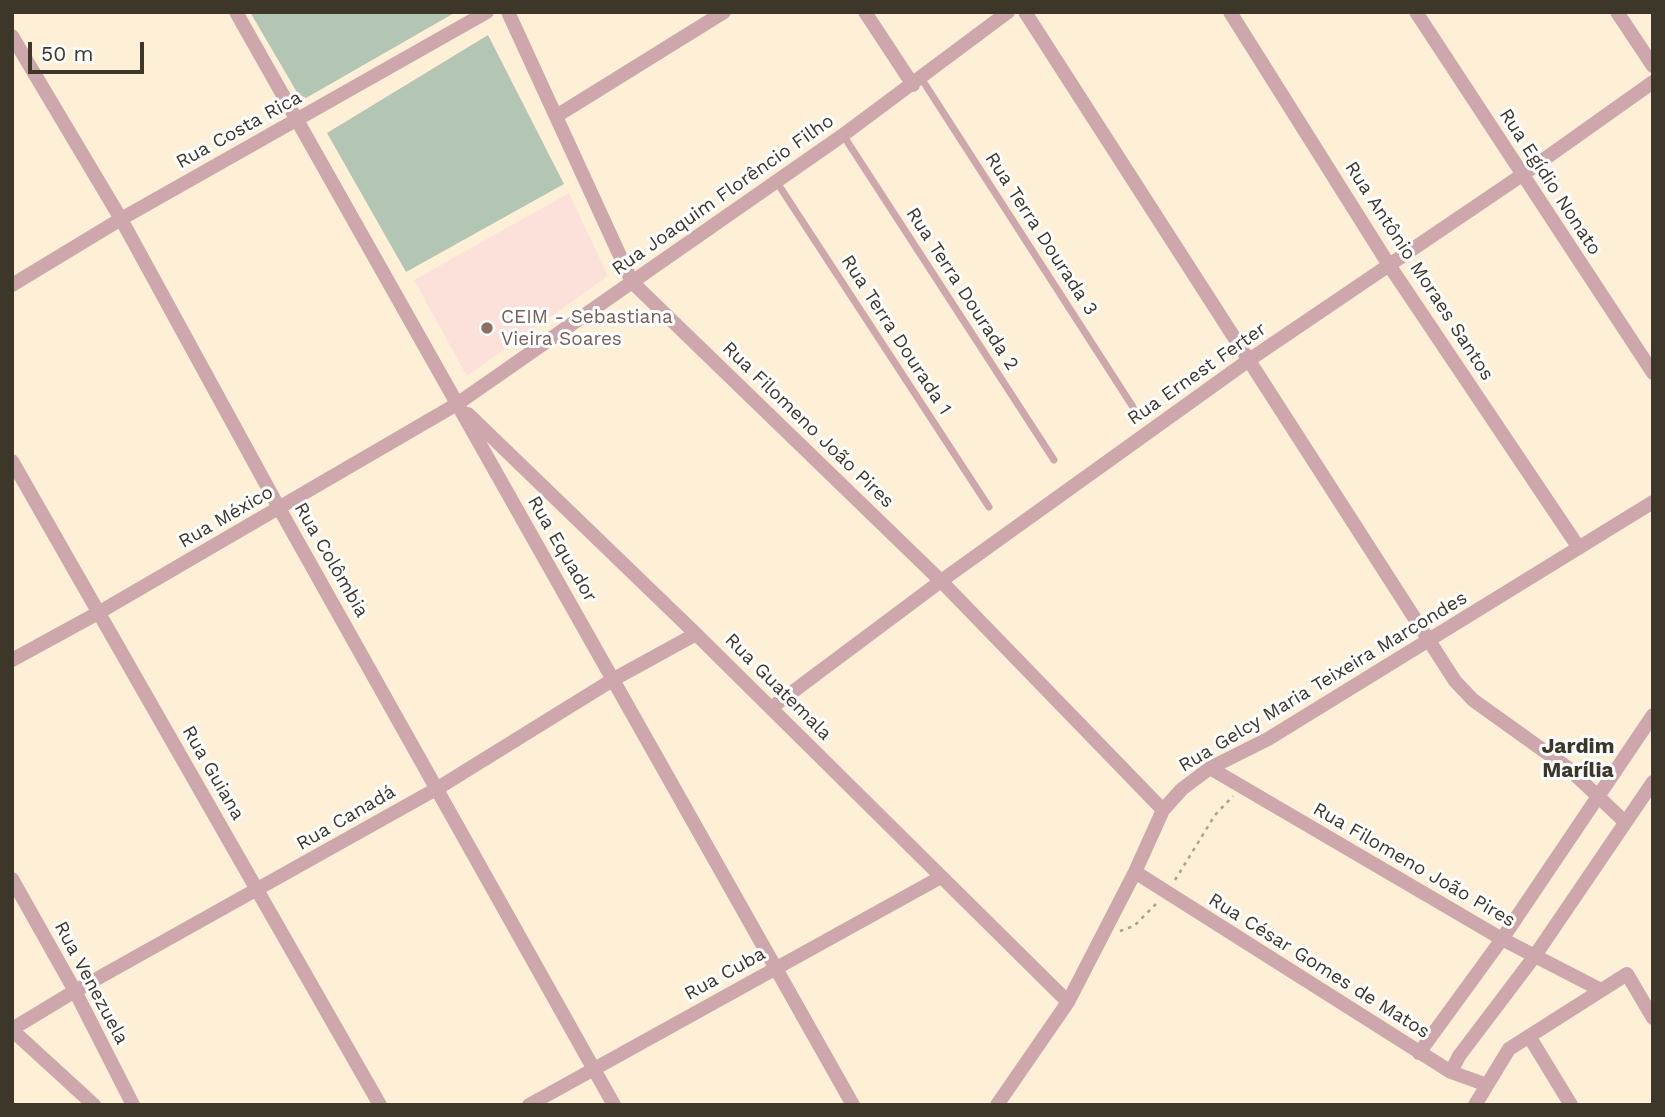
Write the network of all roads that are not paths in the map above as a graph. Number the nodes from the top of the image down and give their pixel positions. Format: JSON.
{"nodes":[{"id":1,"x":236,"y":12,"type":"edge"},
{"id":2,"x":487,"y":12,"type":"edge"},
{"id":3,"x":509,"y":12,"type":"edge"},
{"id":4,"x":724,"y":12,"type":"edge"},
{"id":5,"x":865,"y":12,"type":"edge"},
{"id":6,"x":1008,"y":12,"type":"edge"},
{"id":7,"x":1025,"y":12,"type":"edge"},
{"id":8,"x":1230,"y":12,"type":"edge"},
{"id":9,"x":1416,"y":12,"type":"edge"},
{"id":10,"x":1617,"y":12,"type":"edge"},
{"id":11,"x":12,"y":36,"type":"edge"},
{"id":12,"x":1653,"y":66,"type":"edge"},
{"id":13,"x":917,"y":82,"type":"junction"},
{"id":14,"x":1653,"y":82,"type":"edge"},
{"id":15,"x":558,"y":116,"type":"junction"},
{"id":16,"x":297,"y":119,"type":"junction"},
{"id":17,"x":843,"y":135,"type":"junction"},
{"id":18,"x":1522,"y":175,"type":"junction"},
{"id":19,"x":776,"y":181,"type":"junction"},
{"id":20,"x":121,"y":219,"type":"junction"},
{"id":21,"x":1389,"y":265,"type":"junction"},
{"id":22,"x":632,"y":282,"type":"junction"},
{"id":23,"x":12,"y":285,"type":"edge"},
{"id":24,"x":1249,"y":360,"type":"junction"},
{"id":25,"x":1653,"y":373,"type":"edge"},
{"id":26,"x":457,"y":404,"type":"junction"},
{"id":27,"x":1133,"y":407,"type":"dead end"},
{"id":28,"x":1054,"y":460,"type":"dead end"},
{"id":29,"x":12,"y":461,"type":"edge"},
{"id":30,"x":1653,"y":502,"type":"edge"},
{"id":31,"x":989,"y":507,"type":"dead end"},
{"id":32,"x":279,"y":508,"type":"junction"},
{"id":33,"x":1579,"y":548,"type":"junction"},
{"id":34,"x":941,"y":581,"type":"junction"},
{"id":35,"x":98,"y":613,"type":"junction"},
{"id":36,"x":696,"y":634,"type":"junction"},
{"id":37,"x":1431,"y":640,"type":"junction"},
{"id":38,"x":12,"y":660,"type":"edge"},
{"id":39,"x":614,"y":679,"type":"junction"},
{"id":40,"x":771,"y":708,"type":"junction"},
{"id":41,"x":1653,"y":715,"type":"edge"},
{"id":42,"x":1210,"y":768,"type":"junction"},
{"id":43,"x":1653,"y":782,"type":"edge"},
{"id":44,"x":438,"y":788,"type":"junction"},
{"id":45,"x":1598,"y":796,"type":"junction"},
{"id":46,"x":1163,"y":810,"type":"junction"},
{"id":47,"x":1625,"y":822,"type":"junction"},
{"id":48,"x":1135,"y":872,"type":"junction"},
{"id":49,"x":941,"y":877,"type":"junction"},
{"id":50,"x":12,"y":880,"type":"edge"},
{"id":51,"x":259,"y":890,"type":"junction"},
{"id":52,"x":1502,"y":939,"type":"junction"},
{"id":53,"x":1534,"y":957,"type":"junction"},
{"id":54,"x":775,"y":969,"type":"junction"},
{"id":55,"x":75,"y":990,"type":"junction"},
{"id":56,"x":1601,"y":990,"type":"junction"},
{"id":57,"x":1068,"y":1002,"type":"junction"},
{"id":58,"x":1653,"y":1018,"type":"edge"},
{"id":59,"x":12,"y":1029,"type":"edge"},
{"id":60,"x":1530,"y":1036,"type":"junction"},
{"id":61,"x":1419,"y":1053,"type":"junction"},
{"id":62,"x":593,"y":1068,"type":"junction"},
{"id":63,"x":1451,"y":1072,"type":"junction"},
{"id":64,"x":1487,"y":1085,"type":"junction"},
{"id":65,"x":94,"y":1105,"type":"edge"},
{"id":66,"x":133,"y":1105,"type":"edge"},
{"id":67,"x":380,"y":1105,"type":"edge"},
{"id":68,"x":529,"y":1105,"type":"edge"},
{"id":69,"x":614,"y":1105,"type":"edge"},
{"id":70,"x":853,"y":1105,"type":"edge"},
{"id":71,"x":997,"y":1105,"type":"edge"},
{"id":72,"x":1475,"y":1105,"type":"edge"},
{"id":73,"x":1571,"y":1105,"type":"edge"}],
"edges":[{"from":1,"to":16,"type":"street","name":"Rua Equador"},
{"from":2,"to":16,"type":"street","name":"Rua Costa Rica"},
{"from":3,"to":15,"type":"street","name":"Rua Filomeno João Pires"},
{"from":4,"to":15,"type":"street"},
{"from":5,"to":13,"type":"street"},
{"from":6,"to":13,"type":"street","name":"Rua Joaquim Florêncio Filho"},
{"from":7,"to":24,"type":"street"},
{"from":8,"to":21,"type":"street","name":"Rua Antônio Moraes Santos"},
{"from":9,"to":18,"type":"street","name":"Rua Egídio Nonato"},
{"from":10,"to":12,"type":"street"},
{"from":11,"to":20,"type":"street","name":"Rua Colômbia"},
{"from":13,"to":17,"type":"street","name":"Rua Joaquim Florêncio Filho"},
{"from":13,"to":27,"type":"lane","name":"Rua Terra Dourada 3"},
{"from":14,"to":18,"type":"street","name":"Rua Ernest Ferter"},
{"from":15,"to":22,"type":"street","name":"Rua Filomeno João Pires"},
{"from":16,"to":20,"type":"street","name":"Rua Costa Rica"},
{"from":16,"to":26,"type":"street","name":"Rua Equador"},
{"from":17,"to":19,"type":"street","name":"Rua Joaquim Florêncio Filho"},
{"from":17,"to":28,"type":"lane","name":"Rua Terra Dourada 2"},
{"from":18,"to":21,"type":"street","name":"Rua Ernest Ferter"},
{"from":18,"to":25,"type":"street","name":"Rua Egídio Nonato"},
{"from":19,"to":22,"type":"street","name":"Rua Joaquim Florêncio Filho"},
{"from":19,"to":31,"type":"lane","name":"Rua Terra Dourada 1"},
{"from":20,"to":23,"type":"street","name":"Rua Costa Rica"},
{"from":20,"to":32,"type":"street","name":"Rua Colômbia"},
{"from":21,"to":24,"type":"street","name":"Rua Ernest Ferter"},
{"from":21,"to":33,"type":"street","name":"Rua Antônio Moraes Santos"},
{"from":22,"to":26,"type":"street","name":"Rua Joaquim Florêncio Filho"},
{"from":22,"to":34,"type":"street","name":"Rua Filomeno João Pires"},
{"from":24,"to":34,"type":"street","name":"Rua Ernest Ferter"},
{"from":24,"to":37,"type":"street"},
{"from":26,"to":32,"type":"street","name":"Rua México"},
{"from":26,"to":36,"type":"street","name":"Rua Guatemala"},
{"from":26,"to":39,"type":"street","name":"Rua Equador"},
{"from":29,"to":35,"type":"street","name":"Rua Guiana"},
{"from":30,"to":33,"type":"street","name":"Rua Gelcy Maria Teixeira Marcondes"},
{"from":32,"to":35,"type":"street","name":"Rua México"},
{"from":32,"to":44,"type":"street","name":"Rua Colômbia"},
{"from":33,"to":37,"type":"street","name":"Rua Gelcy Maria Teixeira Marcondes"},
{"from":34,"to":40,"type":"street","name":"Rua Ernest Ferter"},
{"from":34,"to":46,"type":"street","name":"Rua Filomeno João Pires"},
{"from":35,"to":38,"type":"street","name":"Rua México"},
{"from":35,"to":51,"type":"street","name":"Rua Guiana"},
{"from":36,"to":39,"type":"street","name":"Rua Canadá"},
{"from":36,"to":40,"type":"street","name":"Rua Guatemala"},
{"from":37,"to":42,"type":"street","name":"Rua Gelcy Maria Teixeira Marcondes"},
{"from":37,"to":45,"type":"street"},
{"from":39,"to":44,"type":"street","name":"Rua Canadá"},
{"from":39,"to":54,"type":"street","name":"Rua Equador"},
{"from":40,"to":49,"type":"street","name":"Rua Guatemala"},
{"from":41,"to":45,"type":"street"},
{"from":42,"to":46,"type":"street","name":"Rua Gelcy Maria Teixeira Marcondes"},
{"from":42,"to":52,"type":"street","name":"Rua Filomeno João Pires"},
{"from":43,"to":47,"type":"street"},
{"from":44,"to":51,"type":"street","name":"Rua Canadá"},
{"from":44,"to":62,"type":"street","name":"Rua Colômbia"},
{"from":45,"to":47,"type":"street"},
{"from":45,"to":52,"type":"street"},
{"from":46,"to":48,"type":"street","name":"Rua Gelcy Maria Teixeira Marcondes"},
{"from":47,"to":53,"type":"street"},
{"from":48,"to":57,"type":"street","name":"Rua Gelcy Maria Teixeira Marcondes"},
{"from":48,"to":61,"type":"street","name":"Rua César Gomes de Matos"},
{"from":49,"to":54,"type":"street","name":"Rua Cuba"},
{"from":49,"to":57,"type":"street","name":"Rua Guatemala"},
{"from":50,"to":55,"type":"street","name":"Rua Venezuela"},
{"from":51,"to":55,"type":"street","name":"Rua Canadá"},
{"from":51,"to":67,"type":"street","name":"Rua Guiana"},
{"from":52,"to":53,"type":"street","name":"Rua Filomeno João Pires"},
{"from":52,"to":61,"type":"street"},
{"from":53,"to":56,"type":"street","name":"Rua Filomeno João Pires"},
{"from":53,"to":63,"type":"street"},
{"from":54,"to":62,"type":"street","name":"Rua Cuba"},
{"from":54,"to":70,"type":"street","name":"Rua Equador"},
{"from":55,"to":59,"type":"street","name":"Rua Canadá"},
{"from":55,"to":66,"type":"street","name":"Rua Venezuela"},
{"from":56,"to":58,"type":"street"},
{"from":56,"to":60,"type":"street"},
{"from":57,"to":71,"type":"street","name":"Rua Gelcy Maria Teixeira Marcondes"},
{"from":59,"to":65,"type":"street"},
{"from":60,"to":64,"type":"street"},
{"from":60,"to":73,"type":"street"},
{"from":61,"to":63,"type":"street","name":"Rua César Gomes de Matos"},
{"from":62,"to":68,"type":"street","name":"Rua Cuba"},
{"from":62,"to":69,"type":"street","name":"Rua Colômbia"},
{"from":63,"to":64,"type":"street","name":"Rua César Gomes de Matos"},
{"from":64,"to":72,"type":"street"}]}
